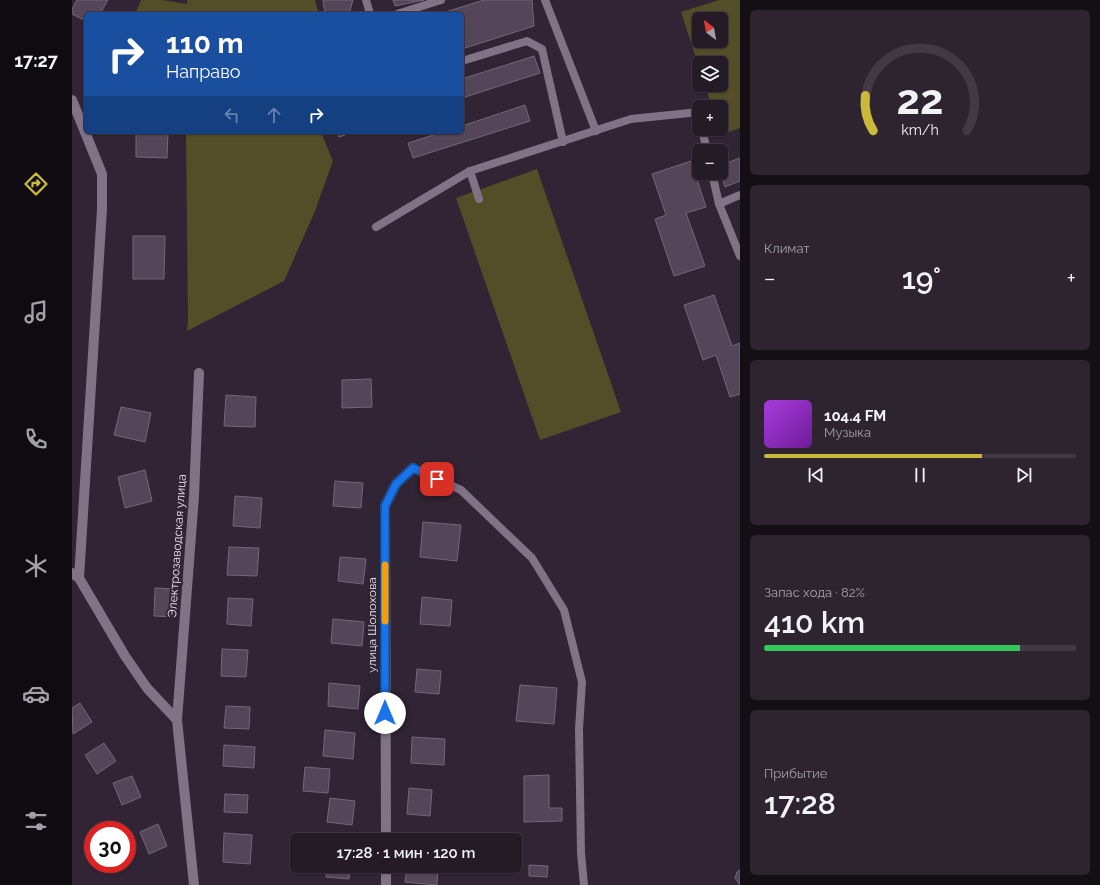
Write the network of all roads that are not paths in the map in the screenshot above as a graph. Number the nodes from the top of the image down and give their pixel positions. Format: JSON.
{"nodes":[{"id":1,"x":366,"y":0,"type":"edge"},
{"id":2,"x":441,"y":0,"type":"edge"},
{"id":3,"x":545,"y":0,"type":"edge"},
{"id":4,"x":369,"y":12,"type":"edge"},
{"id":5,"x":404,"y":12,"type":"edge"},
{"id":6,"x":464,"y":60,"type":"edge"},
{"id":7,"x":72,"y":100,"type":"edge"},
{"id":8,"x":692,"y":113,"type":"edge"},
{"id":9,"x":84,"y":130,"type":"edge"},
{"id":10,"x":596,"y":131,"type":"junction"},
{"id":11,"x":86,"y":134,"type":"edge"},
{"id":12,"x":564,"y":142,"type":"junction"},
{"id":13,"x":470,"y":171,"type":"junction"},
{"id":14,"x":714,"y":180,"type":"edge"},
{"id":15,"x":740,"y":195,"type":"edge"},
{"id":16,"x":479,"y":200,"type":"dead end"},
{"id":17,"x":719,"y":204,"type":"junction"},
{"id":18,"x":376,"y":227,"type":"dead end"},
{"id":19,"x":740,"y":256,"type":"edge"},
{"id":20,"x":199,"y":373,"type":"dead end"},
{"id":21,"x":413,"y":468,"type":"joint"},
{"id":22,"x":75,"y":575,"type":"edge"},
{"id":23,"x":177,"y":720,"type":"junction"},
{"id":24,"x":386,"y":833,"type":"edge"},
{"id":25,"x":386,"y":873,"type":"edge"},
{"id":26,"x":194,"y":885,"type":"edge"},
{"id":27,"x":386,"y":885,"type":"edge"},
{"id":28,"x":584,"y":885,"type":"edge"}],
"edges":[{"from":1,"to":4,"type":"lane"},
{"from":2,"to":5,"type":"lane"},
{"from":3,"to":10,"type":"lane"},
{"from":6,"to":12,"type":"lane"},
{"from":7,"to":9,"type":"street"},
{"from":8,"to":10,"type":"lane"},
{"from":10,"to":12,"type":"lane"},
{"from":11,"to":22,"type":"street"},
{"from":12,"to":13,"type":"lane"},
{"from":13,"to":16,"type":"lane"},
{"from":13,"to":18,"type":"lane"},
{"from":14,"to":17,"type":"lane"},
{"from":15,"to":17,"type":"lane"},
{"from":17,"to":19,"type":"lane"},
{"from":20,"to":23,"type":"street","name":"Электрозаводская улица"},
{"from":21,"to":24,"type":"street","name":"улица Шолохова"},
{"from":21,"to":28,"type":"lane"},
{"from":22,"to":23,"type":"street"},
{"from":23,"to":26,"type":"street","name":"Электрозаводская улица"},
{"from":25,"to":27,"type":"street"}]}
